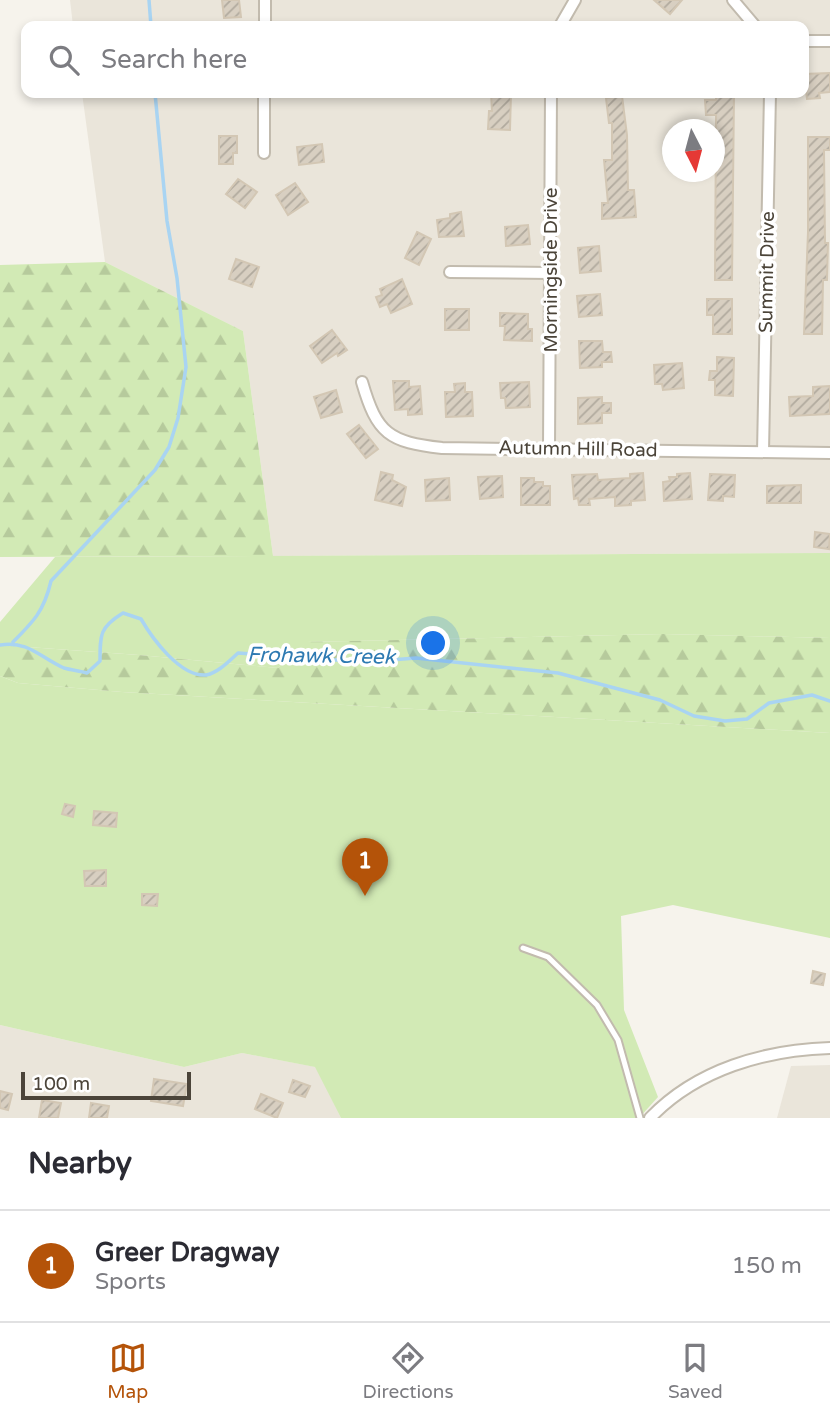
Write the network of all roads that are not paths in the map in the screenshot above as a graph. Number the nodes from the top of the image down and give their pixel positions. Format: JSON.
{"nodes":[{"id":1,"x":265,"y":0,"type":"edge"},
{"id":2,"x":575,"y":0,"type":"edge"},
{"id":3,"x":733,"y":0,"type":"edge"},
{"id":4,"x":265,"y":21,"type":"edge"},
{"id":5,"x":563,"y":21,"type":"edge"},
{"id":6,"x":751,"y":21,"type":"edge"},
{"id":7,"x":809,"y":41,"type":"edge"},
{"id":8,"x":830,"y":41,"type":"edge"},
{"id":9,"x":264,"y":98,"type":"edge"},
{"id":10,"x":551,"y":98,"type":"edge"},
{"id":11,"x":770,"y":98,"type":"edge"},
{"id":12,"x":264,"y":153,"type":"dead end"},
{"id":13,"x":450,"y":272,"type":"dead end"},
{"id":14,"x":551,"y":273,"type":"junction"},
{"id":15,"x":362,"y":382,"type":"dead end"},
{"id":16,"x":549,"y":448,"type":"junction"},
{"id":17,"x":763,"y":452,"type":"junction"},
{"id":18,"x":830,"y":453,"type":"edge"},
{"id":19,"x":523,"y":948,"type":"dead end"},
{"id":20,"x":830,"y":1048,"type":"edge"},
{"id":21,"x":640,"y":1118,"type":"edge"},
{"id":22,"x":650,"y":1118,"type":"edge"}],
"edges":[{"from":1,"to":4,"type":"street"},
{"from":2,"to":5,"type":"street"},
{"from":3,"to":6,"type":"street"},
{"from":7,"to":8,"type":"street"},
{"from":9,"to":12,"type":"street"},
{"from":10,"to":14,"type":"street","name":"Morningside Drive"},
{"from":11,"to":17,"type":"street","name":"Summit Drive"},
{"from":13,"to":14,"type":"street"},
{"from":14,"to":16,"type":"street","name":"Morningside Drive"},
{"from":15,"to":16,"type":"street","name":"Autumn Hill Road"},
{"from":16,"to":17,"type":"street","name":"Autumn Hill Road"},
{"from":17,"to":18,"type":"street","name":"Autumn Hill Road"},
{"from":19,"to":21,"type":"lane"},
{"from":20,"to":22,"type":"street"}]}
